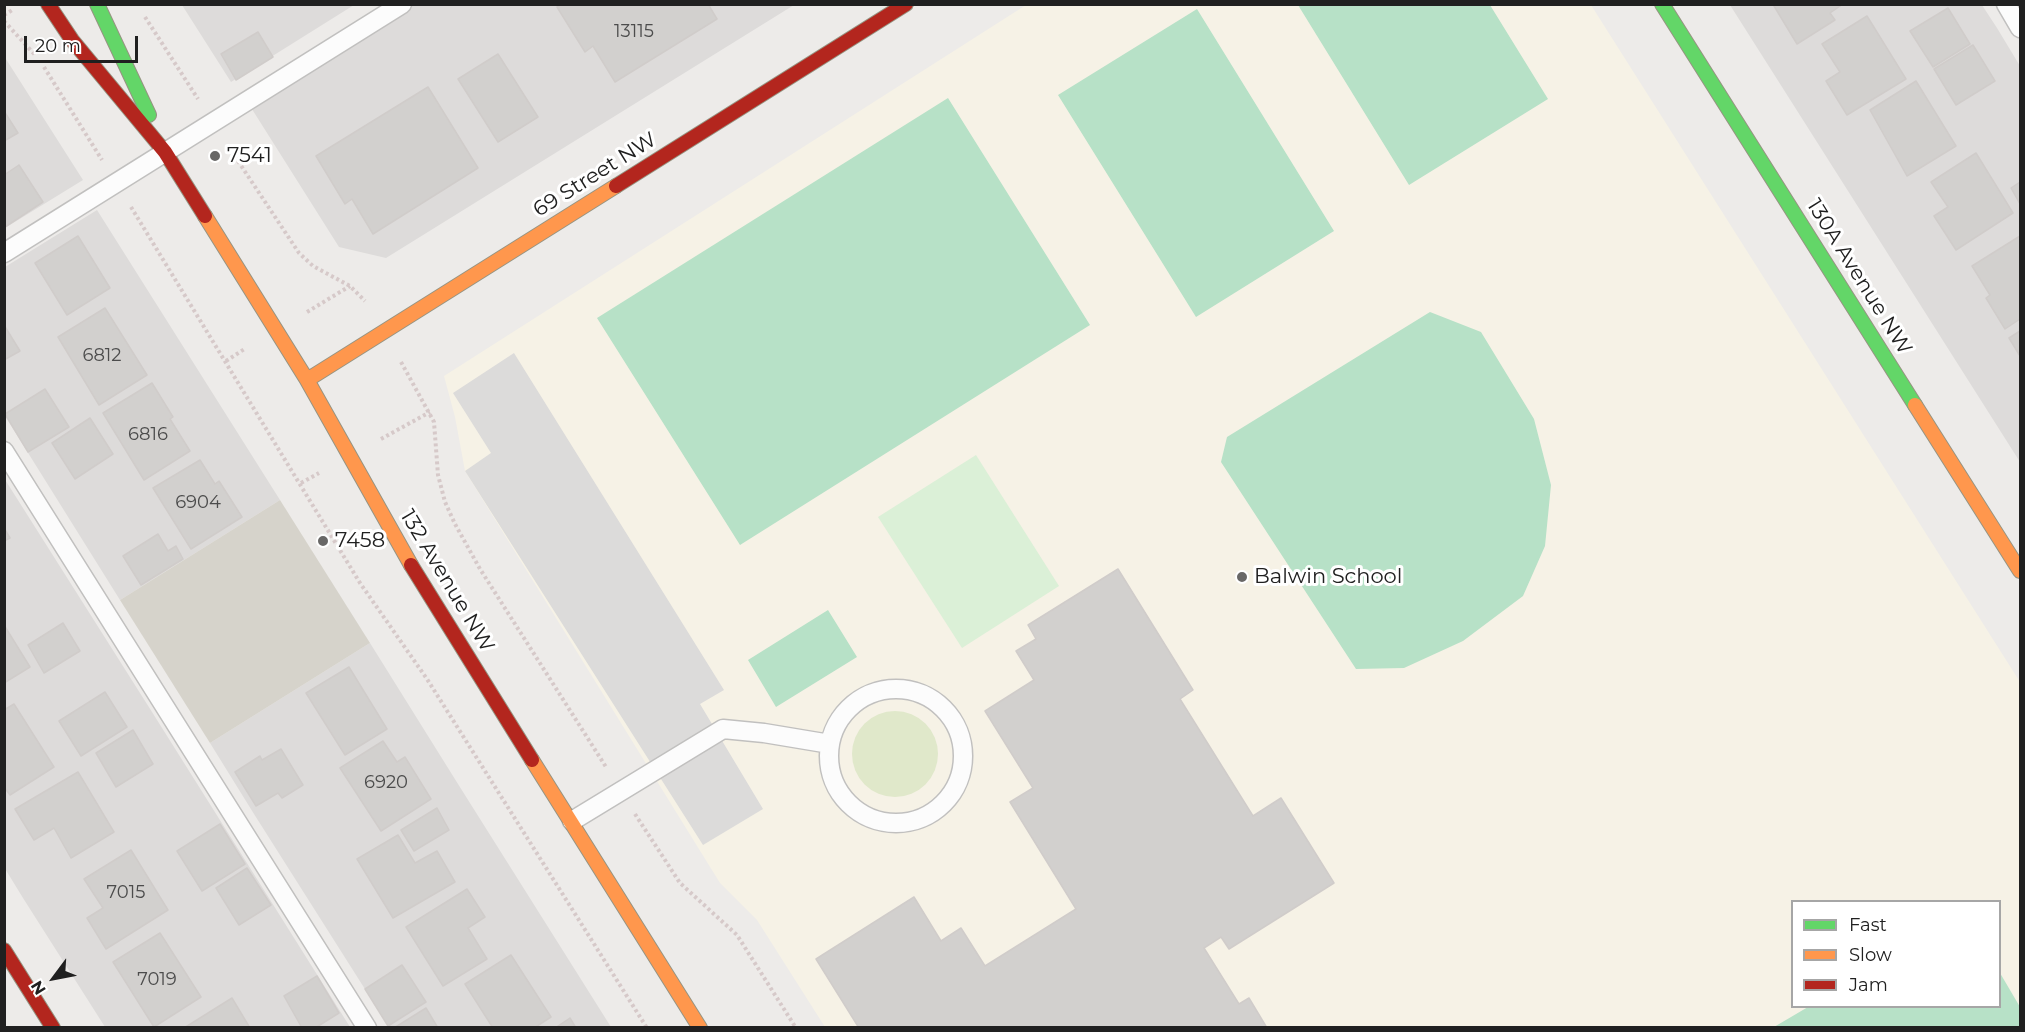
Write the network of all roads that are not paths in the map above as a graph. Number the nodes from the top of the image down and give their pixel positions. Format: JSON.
{"nodes":[{"id":1,"x":48,"y":4,"type":"edge"},
{"id":2,"x":97,"y":4,"type":"edge"},
{"id":3,"x":402,"y":4,"type":"edge"},
{"id":4,"x":906,"y":4,"type":"edge"},
{"id":5,"x":1662,"y":4,"type":"edge"},
{"id":6,"x":2006,"y":4,"type":"edge"},
{"id":7,"x":2020,"y":28,"type":"edge"},
{"id":8,"x":165,"y":152,"type":"junction"},
{"id":9,"x":4,"y":253,"type":"edge"},
{"id":10,"x":307,"y":380,"type":"junction"},
{"id":11,"x":4,"y":451,"type":"edge"},
{"id":12,"x":2020,"y":571,"type":"edge"},
{"id":13,"x":830,"y":744,"type":"junction"},
{"id":14,"x":572,"y":821,"type":"junction"},
{"id":15,"x":4,"y":950,"type":"edge"},
{"id":16,"x":53,"y":1028,"type":"edge"},
{"id":17,"x":367,"y":1028,"type":"edge"},
{"id":18,"x":700,"y":1028,"type":"edge"}],
"edges":[{"from":1,"to":8,"type":"street","name":"132 Avenue NW"},
{"from":2,"to":8,"type":"street","name":"132 Avenue NW"},
{"from":3,"to":8,"type":"lane"},
{"from":4,"to":10,"type":"street","name":"69 Street NW"},
{"from":5,"to":12,"type":"street","name":"130A Avenue NW"},
{"from":6,"to":7,"type":"lane"},
{"from":8,"to":9,"type":"lane"},
{"from":8,"to":10,"type":"street","name":"132 Avenue NW"},
{"from":10,"to":14,"type":"street","name":"132 Avenue NW"},
{"from":11,"to":17,"type":"lane"},
{"from":13,"to":13,"type":"lane"},
{"from":13,"to":14,"type":"lane"},
{"from":14,"to":18,"type":"street","name":"132 Avenue NW"},
{"from":15,"to":16,"type":"street"}]}
